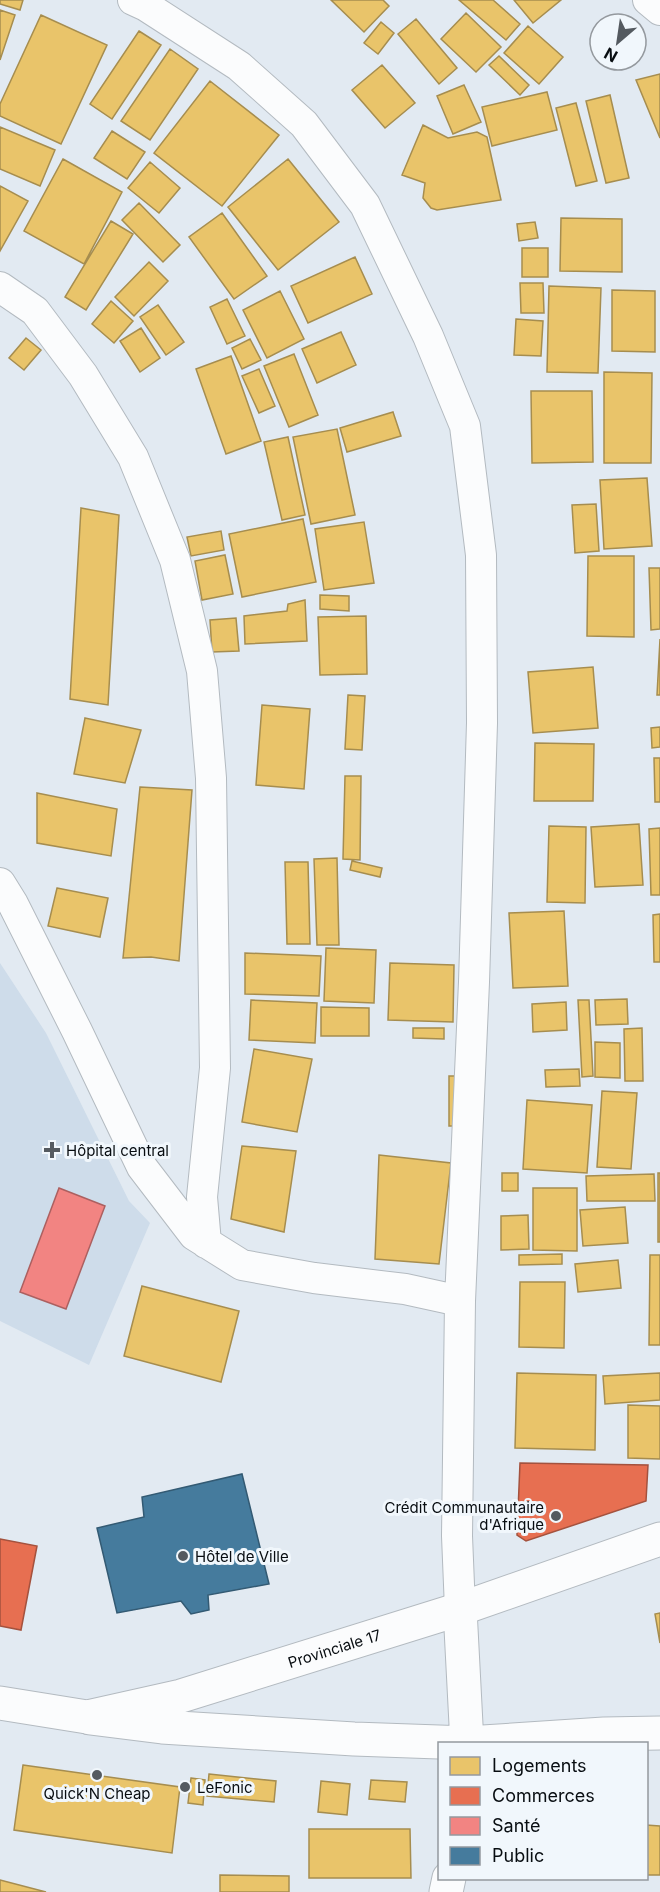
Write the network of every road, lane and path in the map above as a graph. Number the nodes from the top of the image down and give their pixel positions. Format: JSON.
{"nodes":[{"id":1,"x":648,"y":0,"type":"edge"},
{"id":2,"x":141,"y":2,"type":"edge"},
{"id":3,"x":660,"y":10,"type":"edge"},
{"id":4,"x":0,"y":287,"type":"edge"},
{"id":5,"x":0,"y":883,"type":"edge"},
{"id":6,"x":206,"y":1243,"type":"junction"},
{"id":7,"x":460,"y":1301,"type":"junction"},
{"id":8,"x":660,"y":1539,"type":"edge"},
{"id":9,"x":460,"y":1609,"type":"junction"},
{"id":10,"x":0,"y":1703,"type":"edge"},
{"id":11,"x":87,"y":1717,"type":"junction"},
{"id":12,"x":660,"y":1733,"type":"edge"},
{"id":13,"x":448,"y":1742,"type":"edge"},
{"id":14,"x":467,"y":1742,"type":"edge"},
{"id":15,"x":482,"y":1742,"type":"edge"}],
"edges":[{"from":1,"to":3,"type":"street"},
{"from":2,"to":7,"type":"street"},
{"from":4,"to":6,"type":"street"},
{"from":5,"to":6,"type":"street"},
{"from":6,"to":7,"type":"street"},
{"from":7,"to":9,"type":"street"},
{"from":8,"to":9,"type":"street","name":"Provinciale 17"},
{"from":9,"to":11,"type":"street","name":"Provinciale 17"},
{"from":9,"to":14,"type":"street"},
{"from":10,"to":11,"type":"street","name":"Provinciale 17"},
{"from":11,"to":13,"type":"street"},
{"from":12,"to":15,"type":"street"}]}
